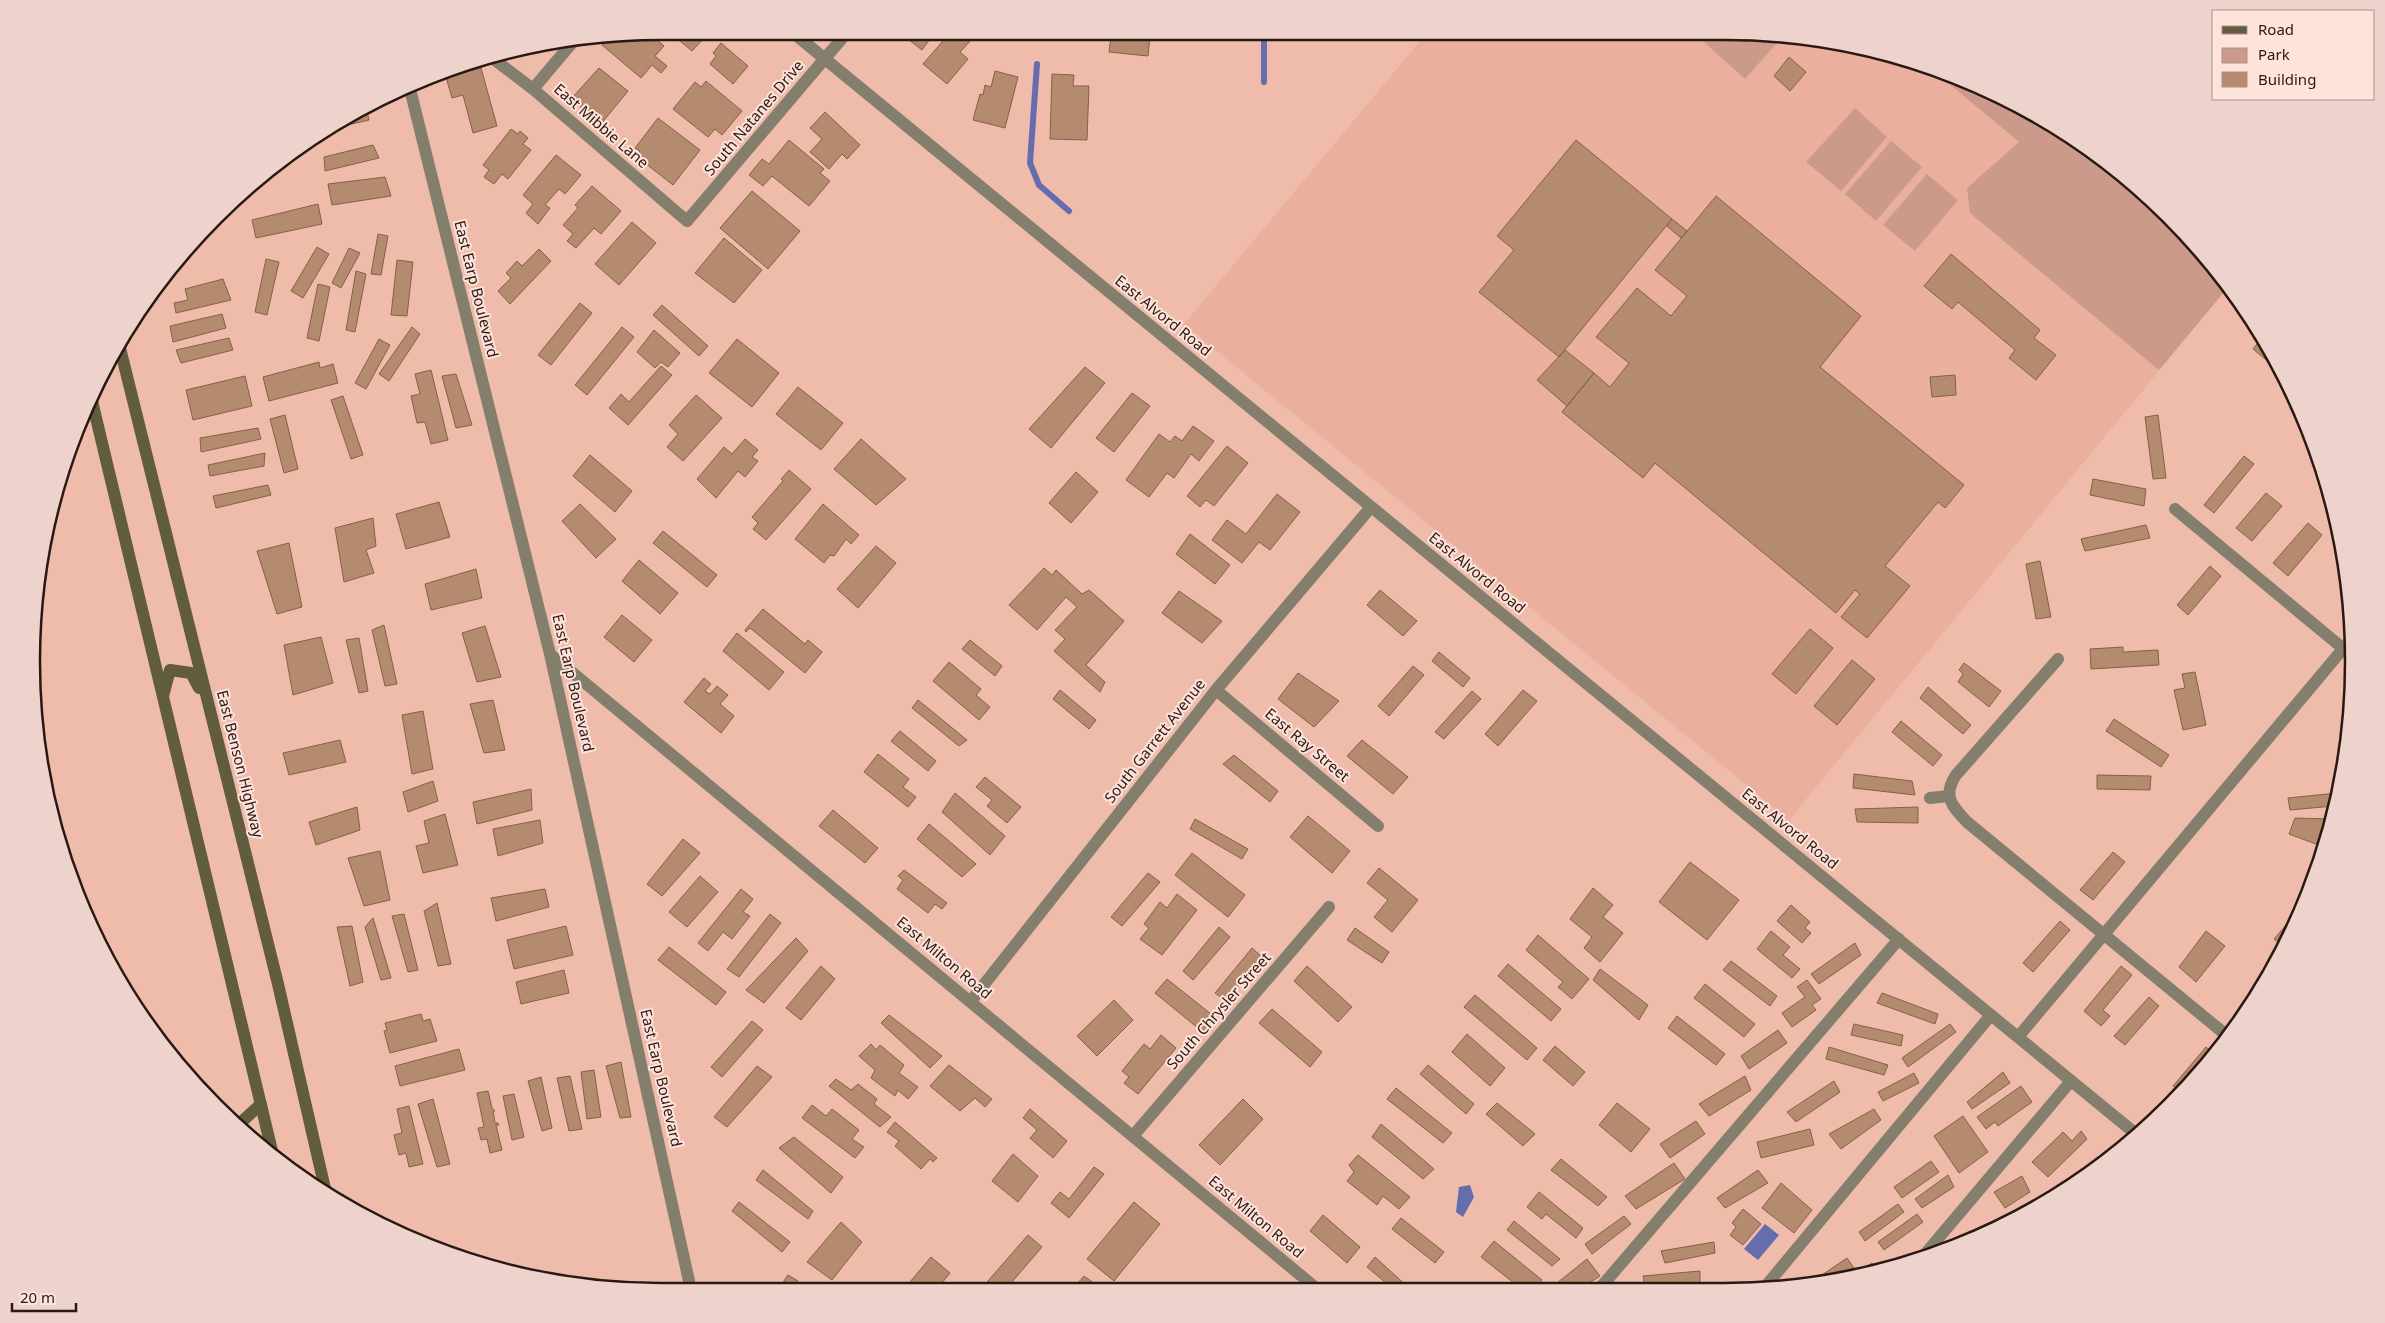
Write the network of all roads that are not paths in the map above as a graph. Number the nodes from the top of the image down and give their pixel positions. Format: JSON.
{"nodes":[{"id":1,"x":801,"y":40,"type":"edge"},
{"id":2,"x":841,"y":40,"type":"edge"},
{"id":3,"x":569,"y":47,"type":"edge"},
{"id":4,"x":825,"y":59,"type":"junction"},
{"id":5,"x":498,"y":62,"type":"edge"},
{"id":6,"x":534,"y":89,"type":"junction"},
{"id":7,"x":411,"y":93,"type":"edge"},
{"id":8,"x":687,"y":221,"type":"joint"},
{"id":9,"x":121,"y":354,"type":"edge"},
{"id":10,"x":94,"y":409,"type":"edge"},
{"id":11,"x":1371,"y":507,"type":"junction"},
{"id":12,"x":2176,"y":509,"type":"dead end"},
{"id":13,"x":2345,"y":650,"type":"edge"},
{"id":14,"x":550,"y":654,"type":"junction"},
{"id":15,"x":2345,"y":655,"type":"edge"},
{"id":16,"x":2058,"y":659,"type":"dead end"},
{"id":17,"x":1216,"y":690,"type":"junction"},
{"id":18,"x":163,"y":698,"type":"junction"},
{"id":19,"x":209,"y":706,"type":"junction"},
{"id":20,"x":1949,"y":796,"type":"junction"},
{"id":21,"x":1930,"y":798,"type":"dead end"},
{"id":22,"x":1378,"y":826,"type":"dead end"},
{"id":23,"x":1330,"y":907,"type":"dead end"},
{"id":24,"x":2103,"y":936,"type":"junction"},
{"id":25,"x":1898,"y":940,"type":"junction"},
{"id":26,"x":971,"y":1001,"type":"junction"},
{"id":27,"x":1991,"y":1015,"type":"junction"},
{"id":28,"x":2223,"y":1032,"type":"edge"},
{"id":29,"x":2018,"y":1037,"type":"junction"},
{"id":30,"x":2071,"y":1081,"type":"junction"},
{"id":31,"x":261,"y":1104,"type":"junction"},
{"id":32,"x":243,"y":1121,"type":"edge"},
{"id":33,"x":2131,"y":1130,"type":"edge"},
{"id":34,"x":1133,"y":1136,"type":"junction"},
{"id":35,"x":271,"y":1145,"type":"edge"},
{"id":36,"x":324,"y":1183,"type":"edge"},
{"id":37,"x":1931,"y":1247,"type":"edge"},
{"id":38,"x":1770,"y":1281,"type":"edge"},
{"id":39,"x":690,"y":1283,"type":"edge"},
{"id":40,"x":1310,"y":1283,"type":"edge"},
{"id":41,"x":1604,"y":1283,"type":"edge"}],
"edges":[{"from":1,"to":4,"type":"street","name":"East Alvord Road"},
{"from":2,"to":4,"type":"street","name":"South Natanes Drive"},
{"from":3,"to":6,"type":"street"},
{"from":4,"to":8,"type":"street","name":"South Natanes Drive"},
{"from":4,"to":11,"type":"street","name":"East Alvord Road"},
{"from":5,"to":6,"type":"street","name":"East Mibbie Lane"},
{"from":6,"to":8,"type":"street","name":"East Mibbie Lane"},
{"from":7,"to":14,"type":"street","name":"East Earp Boulevard"},
{"from":9,"to":19,"type":"main road","name":"East Benson Highway"},
{"from":10,"to":18,"type":"main road"},
{"from":11,"to":17,"type":"street","name":"South Garrett Avenue"},
{"from":11,"to":25,"type":"street","name":"East Alvord Road"},
{"from":12,"to":13,"type":"street"},
{"from":14,"to":26,"type":"street","name":"East Milton Road"},
{"from":14,"to":39,"type":"street","name":"East Earp Boulevard"},
{"from":15,"to":24,"type":"street"},
{"from":16,"to":20,"type":"street"},
{"from":17,"to":22,"type":"street","name":"East Ray Street"},
{"from":17,"to":26,"type":"street","name":"South Garrett Avenue"},
{"from":18,"to":19,"type":"main road"},
{"from":18,"to":31,"type":"main road"},
{"from":19,"to":36,"type":"main road","name":"East Benson Highway"},
{"from":20,"to":21,"type":"street"},
{"from":20,"to":24,"type":"street"},
{"from":23,"to":34,"type":"street","name":"South Chrysler Street"},
{"from":24,"to":28,"type":"street"},
{"from":24,"to":29,"type":"street"},
{"from":25,"to":27,"type":"street","name":"East Alvord Road"},
{"from":25,"to":41,"type":"street"},
{"from":26,"to":34,"type":"street","name":"East Milton Road"},
{"from":27,"to":29,"type":"street","name":"East Alvord Road"},
{"from":27,"to":38,"type":"street"},
{"from":29,"to":30,"type":"street","name":"East Alvord Road"},
{"from":30,"to":33,"type":"street","name":"East Alvord Road"},
{"from":30,"to":37,"type":"street"},
{"from":31,"to":32,"type":"main road"},
{"from":31,"to":35,"type":"main road"},
{"from":34,"to":40,"type":"street","name":"East Milton Road"}]}
